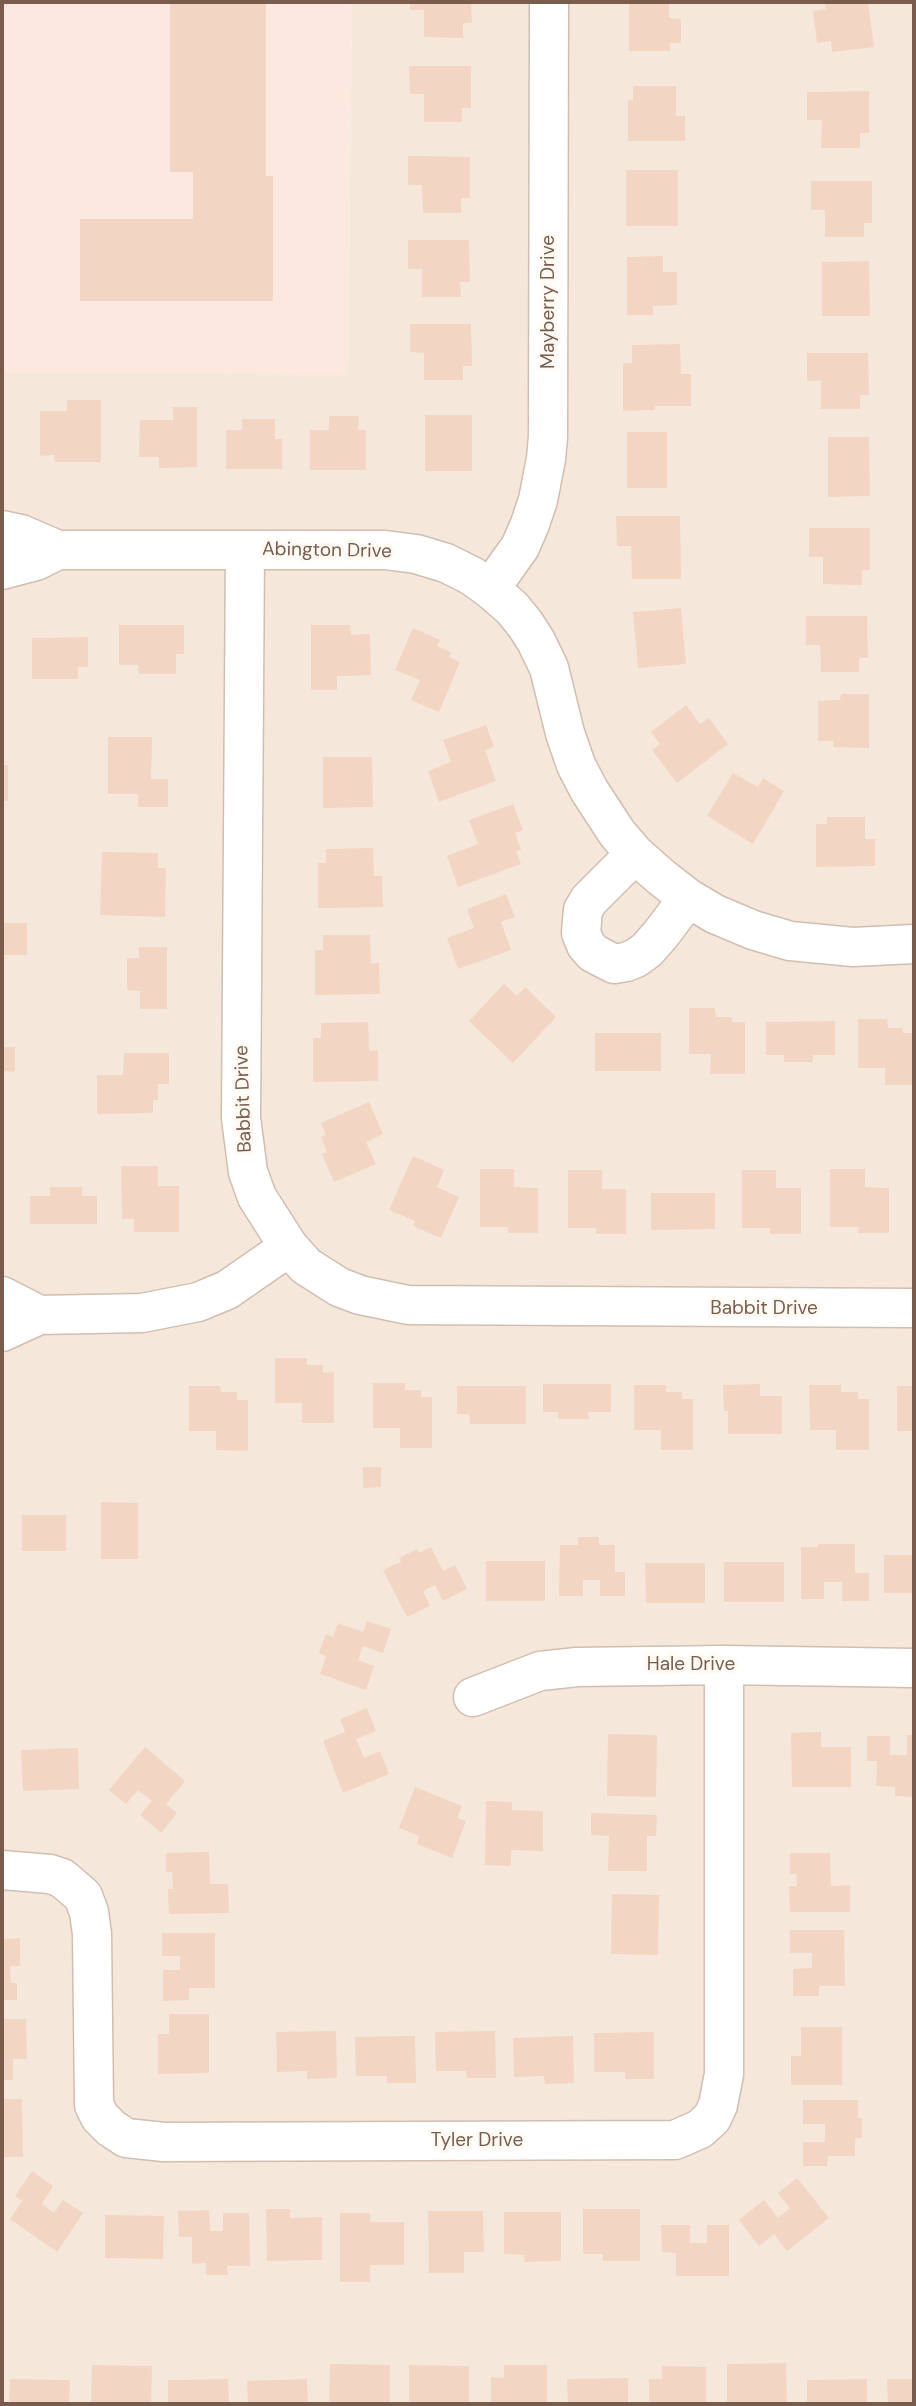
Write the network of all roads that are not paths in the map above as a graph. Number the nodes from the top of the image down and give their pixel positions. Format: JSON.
{"nodes":[{"id":1,"x":549,"y":2,"type":"edge"},
{"id":2,"x":2,"y":530,"type":"edge"},
{"id":3,"x":58,"y":550,"type":"junction"},
{"id":4,"x":245,"y":550,"type":"junction"},
{"id":5,"x":2,"y":570,"type":"edge"},
{"id":6,"x":490,"y":589,"type":"junction"},
{"id":7,"x":635,"y":854,"type":"junction"},
{"id":8,"x":688,"y":898,"type":"junction"},
{"id":9,"x":914,"y":944,"type":"edge"},
{"id":10,"x":289,"y":1247,"type":"junction"},
{"id":11,"x":2,"y":1296,"type":"edge"},
{"id":12,"x":914,"y":1308,"type":"edge"},
{"id":13,"x":39,"y":1315,"type":"junction"},
{"id":14,"x":2,"y":1332,"type":"edge"},
{"id":15,"x":724,"y":1665,"type":"junction"},
{"id":16,"x":914,"y":1668,"type":"edge"},
{"id":17,"x":473,"y":1697,"type":"dead end"},
{"id":18,"x":2,"y":1870,"type":"edge"}],
"edges":[{"from":1,"to":6,"type":"street","name":"Mayberry Drive"},
{"from":2,"to":3,"type":"street","name":"Abington Drive"},
{"from":3,"to":4,"type":"street","name":"Abington Drive"},
{"from":3,"to":5,"type":"street","name":"Abington Drive"},
{"from":4,"to":6,"type":"street","name":"Abington Drive"},
{"from":4,"to":10,"type":"street","name":"Babbit Drive"},
{"from":6,"to":7,"type":"street","name":"Abington Drive"},
{"from":7,"to":8,"type":"street","name":"Abington Drive"},
{"from":7,"to":8,"type":"street"},
{"from":8,"to":9,"type":"street","name":"Abington Drive"},
{"from":10,"to":12,"type":"street","name":"Babbit Drive"},
{"from":10,"to":13,"type":"street"},
{"from":11,"to":13,"type":"street"},
{"from":13,"to":14,"type":"street"},
{"from":15,"to":16,"type":"street","name":"Hale Drive"},
{"from":15,"to":17,"type":"street","name":"Hale Drive"},
{"from":15,"to":18,"type":"street","name":"Tyler Drive"}]}
